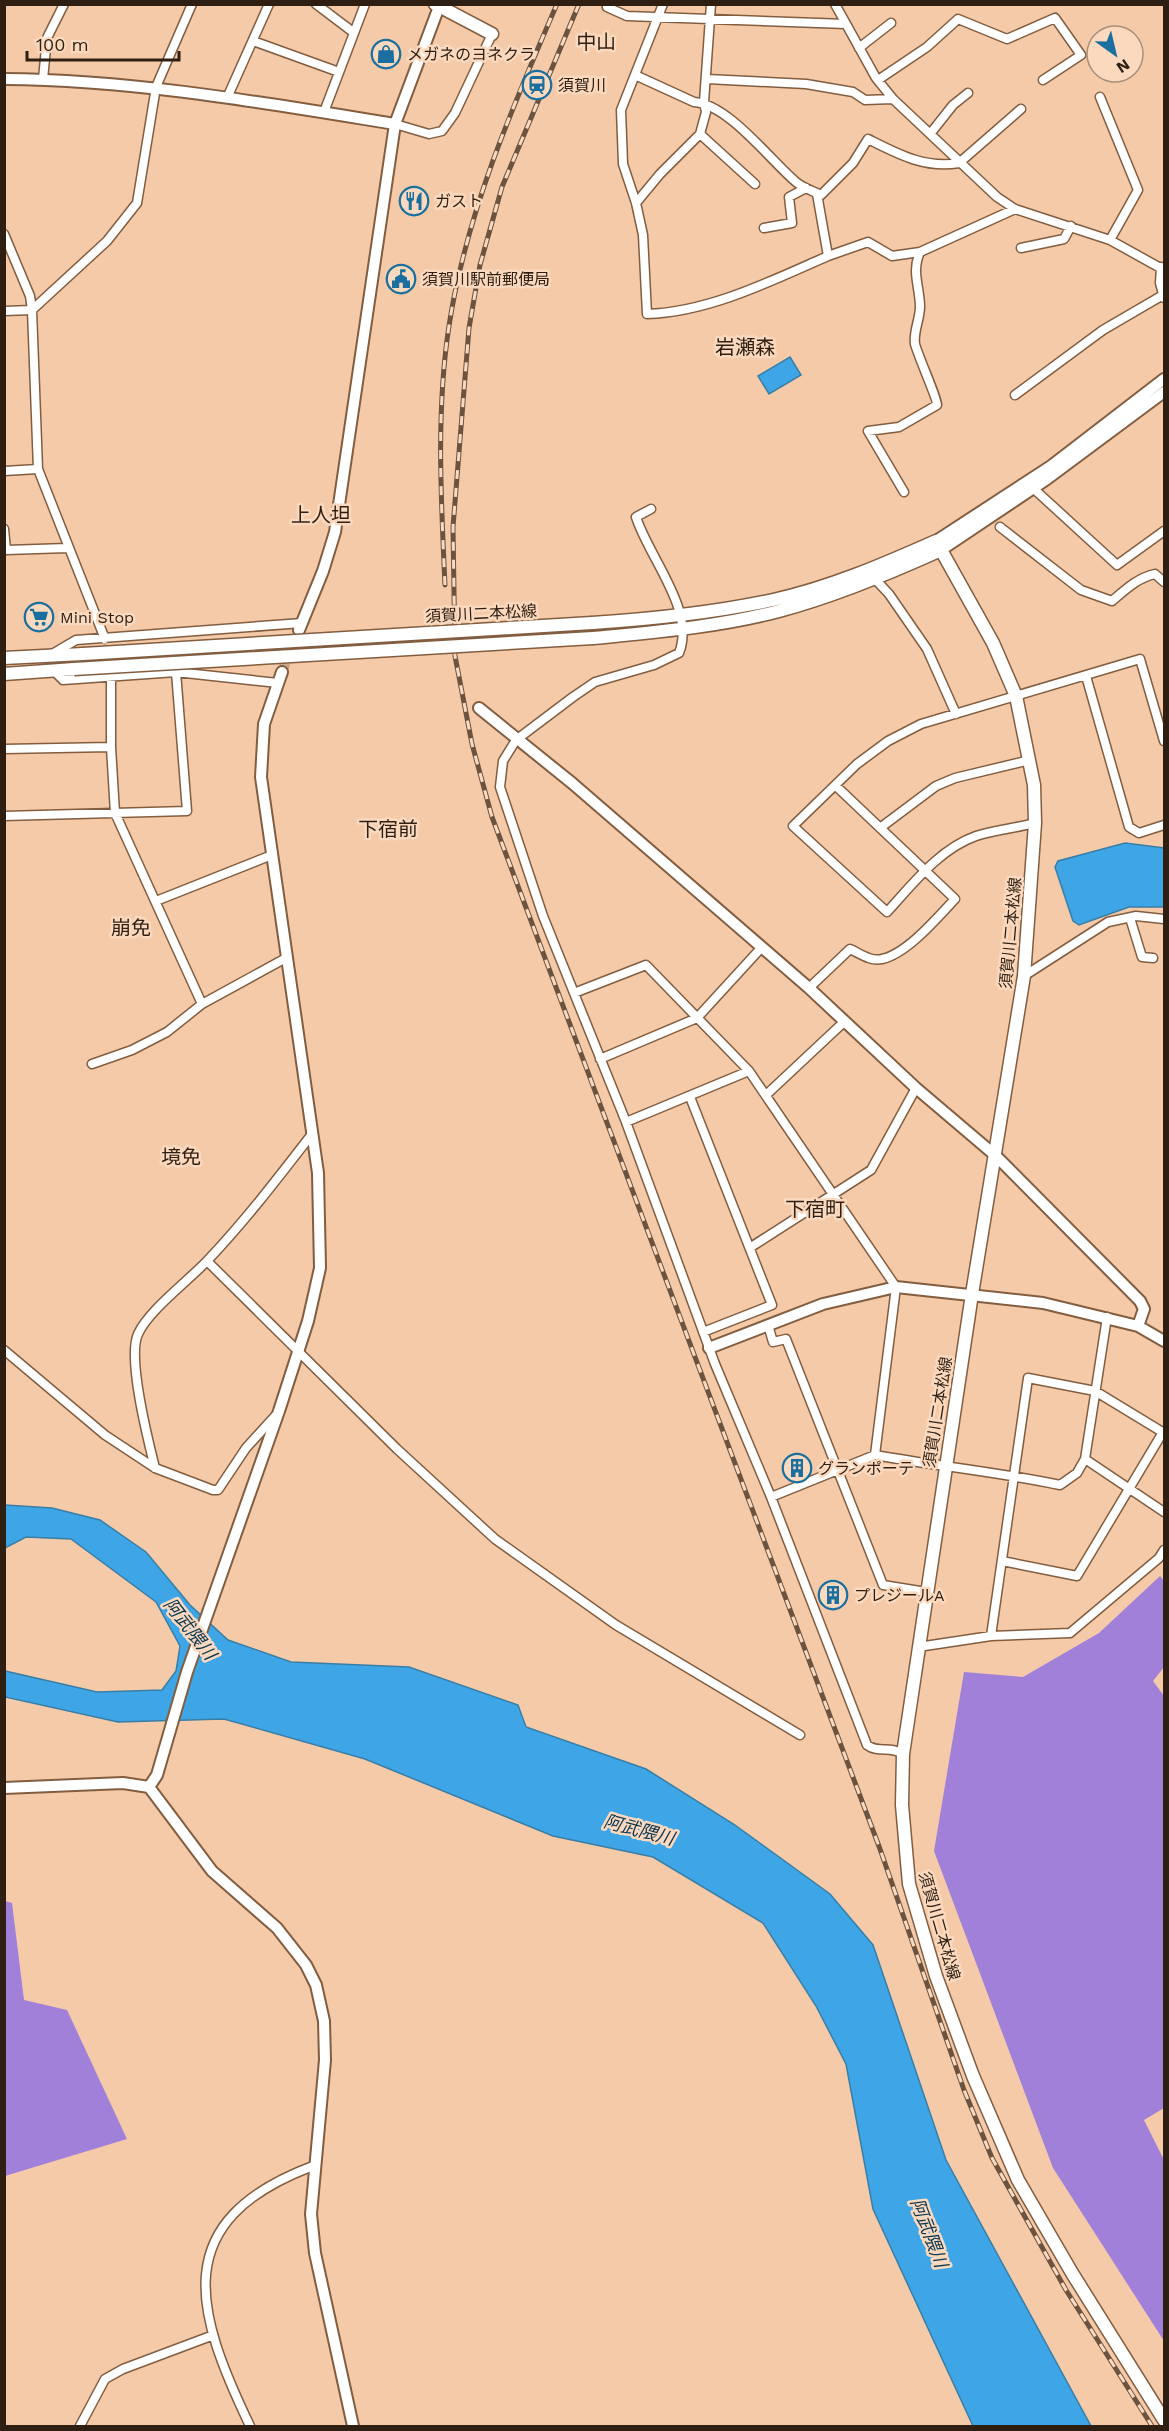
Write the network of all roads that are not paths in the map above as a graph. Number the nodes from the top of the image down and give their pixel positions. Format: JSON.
{"nodes":[{"id":1,"x":64,"y":4,"type":"edge"},
{"id":2,"x":192,"y":4,"type":"edge"},
{"id":3,"x":269,"y":4,"type":"edge"},
{"id":4,"x":316,"y":4,"type":"edge"},
{"id":5,"x":365,"y":4,"type":"edge"},
{"id":6,"x":608,"y":4,"type":"edge"},
{"id":7,"x":663,"y":4,"type":"edge"},
{"id":8,"x":711,"y":4,"type":"edge"},
{"id":9,"x":835,"y":4,"type":"edge"},
{"id":10,"x":438,"y":5,"type":"edge"},
{"id":11,"x":658,"y":17,"type":"junction"},
{"id":12,"x":710,"y":19,"type":"junction"},
{"id":13,"x":891,"y":23,"type":"dead end"},
{"id":14,"x":846,"y":24,"type":"junction"},
{"id":15,"x":353,"y":32,"type":"junction"},
{"id":16,"x":492,"y":34,"type":"joint"},
{"id":17,"x":253,"y":41,"type":"junction"},
{"id":18,"x":859,"y":48,"type":"junction"},
{"id":19,"x":339,"y":72,"type":"junction"},
{"id":20,"x":635,"y":75,"type":"junction"},
{"id":21,"x":4,"y":79,"type":"edge"},
{"id":22,"x":43,"y":79,"type":"junction"},
{"id":23,"x":706,"y":79,"type":"junction"},
{"id":24,"x":878,"y":80,"type":"junction"},
{"id":25,"x":1043,"y":80,"type":"dead end"},
{"id":26,"x":156,"y":87,"type":"junction"},
{"id":27,"x":968,"y":93,"type":"dead end"},
{"id":28,"x":1100,"y":97,"type":"dead end"},
{"id":29,"x":227,"y":98,"type":"junction"},
{"id":30,"x":893,"y":99,"type":"junction"},
{"id":31,"x":704,"y":102,"type":"junction"},
{"id":32,"x":1021,"y":109,"type":"dead end"},
{"id":33,"x":324,"y":112,"type":"junction"},
{"id":34,"x":395,"y":124,"type":"junction"},
{"id":35,"x":700,"y":134,"type":"junction"},
{"id":36,"x":930,"y":134,"type":"junction"},
{"id":37,"x":959,"y":163,"type":"junction"},
{"id":38,"x":754,"y":184,"type":"dead end"},
{"id":39,"x":806,"y":188,"type":"junction"},
{"id":40,"x":817,"y":194,"type":"junction"},
{"id":41,"x":636,"y":203,"type":"junction"},
{"id":42,"x":1016,"y":209,"type":"junction"},
{"id":43,"x":1071,"y":226,"type":"junction"},
{"id":44,"x":764,"y":228,"type":"dead end"},
{"id":45,"x":4,"y":234,"type":"edge"},
{"id":46,"x":1110,"y":240,"type":"junction"},
{"id":47,"x":1021,"y":248,"type":"dead end"},
{"id":48,"x":920,"y":252,"type":"junction"},
{"id":49,"x":828,"y":256,"type":"junction"},
{"id":50,"x":1163,"y":268,"type":"edge"},
{"id":51,"x":1164,"y":297,"type":"edge"},
{"id":52,"x":32,"y":310,"type":"junction"},
{"id":53,"x":4,"y":311,"type":"edge"},
{"id":54,"x":1164,"y":379,"type":"edge"},
{"id":55,"x":1164,"y":392,"type":"edge"},
{"id":56,"x":1015,"y":395,"type":"dead end"},
{"id":57,"x":38,"y":469,"type":"junction"},
{"id":58,"x":4,"y":471,"type":"edge"},
{"id":59,"x":1034,"y":489,"type":"junction"},
{"id":60,"x":904,"y":492,"type":"dead end"},
{"id":61,"x":651,"y":509,"type":"dead end"},
{"id":62,"x":1000,"y":527,"type":"dead end"},
{"id":63,"x":4,"y":529,"type":"edge"},
{"id":64,"x":1164,"y":531,"type":"edge"},
{"id":65,"x":939,"y":545,"type":"junction"},
{"id":66,"x":67,"y":548,"type":"junction"},
{"id":67,"x":875,"y":579,"type":"junction"},
{"id":68,"x":1164,"y":582,"type":"edge"},
{"id":69,"x":682,"y":623,"type":"junction"},
{"id":70,"x":300,"y":627,"type":"joint"},
{"id":71,"x":105,"y":639,"type":"junction"},
{"id":72,"x":47,"y":656,"type":"junction"},
{"id":73,"x":4,"y":658,"type":"edge"},
{"id":74,"x":4,"y":664,"type":"edge"},
{"id":75,"x":54,"y":671,"type":"junction"},
{"id":76,"x":28,"y":672,"type":"junction"},
{"id":77,"x":176,"y":672,"type":"junction"},
{"id":78,"x":282,"y":672,"type":"tunnel mouth"},
{"id":79,"x":4,"y":674,"type":"edge"},
{"id":80,"x":111,"y":676,"type":"junction"},
{"id":81,"x":1086,"y":676,"type":"junction"},
{"id":82,"x":278,"y":683,"type":"junction"},
{"id":83,"x":1016,"y":696,"type":"junction"},
{"id":84,"x":479,"y":708,"type":"dead end"},
{"id":85,"x":956,"y":714,"type":"junction"},
{"id":86,"x":1162,"y":720,"type":"edge"},
{"id":87,"x":516,"y":740,"type":"junction"},
{"id":88,"x":1164,"y":741,"type":"edge"},
{"id":89,"x":111,"y":747,"type":"junction"},
{"id":90,"x":4,"y":749,"type":"edge"},
{"id":91,"x":1030,"y":760,"type":"junction"},
{"id":92,"x":836,"y":786,"type":"junction"},
{"id":93,"x":115,"y":813,"type":"junction"},
{"id":94,"x":4,"y":816,"type":"edge"},
{"id":95,"x":1035,"y":824,"type":"junction"},
{"id":96,"x":1164,"y":825,"type":"edge"},
{"id":97,"x":880,"y":828,"type":"junction"},
{"id":98,"x":272,"y":855,"type":"junction"},
{"id":99,"x":926,"y":870,"type":"junction"},
{"id":100,"x":156,"y":901,"type":"junction"},
{"id":101,"x":1130,"y":918,"type":"junction"},
{"id":102,"x":1164,"y":919,"type":"edge"},
{"id":103,"x":762,"y":947,"type":"junction"},
{"id":104,"x":286,"y":958,"type":"junction"},
{"id":105,"x":1153,"y":958,"type":"dead end"},
{"id":106,"x":1024,"y":976,"type":"junction"},
{"id":107,"x":809,"y":988,"type":"junction"},
{"id":108,"x":574,"y":993,"type":"junction"},
{"id":109,"x":202,"y":1004,"type":"junction"},
{"id":110,"x":697,"y":1018,"type":"junction"},
{"id":111,"x":844,"y":1021,"type":"junction"},
{"id":112,"x":600,"y":1059,"type":"junction"},
{"id":113,"x":92,"y":1064,"type":"dead end"},
{"id":114,"x":749,"y":1071,"type":"junction"},
{"id":115,"x":916,"y":1088,"type":"junction"},
{"id":116,"x":765,"y":1095,"type":"junction"},
{"id":117,"x":690,"y":1097,"type":"junction"},
{"id":118,"x":626,"y":1122,"type":"junction"},
{"id":119,"x":312,"y":1134,"type":"junction"},
{"id":120,"x":996,"y":1156,"type":"junction"},
{"id":121,"x":834,"y":1197,"type":"junction"},
{"id":122,"x":751,"y":1247,"type":"junction"},
{"id":123,"x":207,"y":1261,"type":"junction"},
{"id":124,"x":896,"y":1287,"type":"junction"},
{"id":125,"x":972,"y":1294,"type":"junction"},
{"id":126,"x":1107,"y":1317,"type":"junction"},
{"id":127,"x":768,"y":1325,"type":"junction"},
{"id":128,"x":1138,"y":1326,"type":"junction"},
{"id":129,"x":703,"y":1332,"type":"junction"},
{"id":130,"x":1164,"y":1341,"type":"edge"},
{"id":131,"x":710,"y":1348,"type":"junction"},
{"id":132,"x":4,"y":1350,"type":"edge"},
{"id":133,"x":297,"y":1352,"type":"junction"},
{"id":134,"x":1095,"y":1391,"type":"junction"},
{"id":135,"x":279,"y":1412,"type":"junction"},
{"id":136,"x":1164,"y":1433,"type":"edge"},
{"id":137,"x":875,"y":1455,"type":"junction"},
{"id":138,"x":1085,"y":1458,"type":"junction"},
{"id":139,"x":155,"y":1468,"type":"junction"},
{"id":140,"x":945,"y":1468,"type":"junction"},
{"id":141,"x":836,"y":1471,"type":"junction"},
{"id":142,"x":1015,"y":1475,"type":"junction"},
{"id":143,"x":1129,"y":1489,"type":"junction"},
{"id":144,"x":771,"y":1497,"type":"junction"},
{"id":145,"x":1164,"y":1512,"type":"edge"},
{"id":146,"x":1164,"y":1550,"type":"edge"},
{"id":147,"x":1002,"y":1562,"type":"junction"},
{"id":148,"x":926,"y":1592,"type":"junction"},
{"id":149,"x":991,"y":1636,"type":"junction"},
{"id":150,"x":918,"y":1647,"type":"junction"},
{"id":151,"x":800,"y":1735,"type":"dead end"},
{"id":152,"x":903,"y":1754,"type":"junction"},
{"id":153,"x":149,"y":1787,"type":"junction"},
{"id":154,"x":4,"y":1788,"type":"edge"},
{"id":155,"x":314,"y":2166,"type":"junction"},
{"id":156,"x":211,"y":2336,"type":"junction"},
{"id":157,"x":1164,"y":2420,"type":"edge"},
{"id":158,"x":80,"y":2427,"type":"edge"},
{"id":159,"x":250,"y":2427,"type":"edge"},
{"id":160,"x":353,"y":2427,"type":"edge"}],
"edges":[{"from":1,"to":22,"type":"street"},
{"from":2,"to":26,"type":"street"},
{"from":3,"to":17,"type":"street"},
{"from":4,"to":15,"type":"street"},
{"from":5,"to":15,"type":"street"},
{"from":6,"to":11,"type":"street"},
{"from":7,"to":11,"type":"street"},
{"from":8,"to":12,"type":"street"},
{"from":9,"to":14,"type":"street"},
{"from":10,"to":16,"type":"main road"},
{"from":10,"to":34,"type":"street"},
{"from":11,"to":12,"type":"street"},
{"from":11,"to":20,"type":"street"},
{"from":12,"to":14,"type":"street"},
{"from":12,"to":23,"type":"street"},
{"from":13,"to":18,"type":"street"},
{"from":14,"to":18,"type":"street"},
{"from":15,"to":19,"type":"street"},
{"from":16,"to":34,"type":"street"},
{"from":17,"to":19,"type":"street"},
{"from":17,"to":29,"type":"street"},
{"from":18,"to":24,"type":"street"},
{"from":19,"to":33,"type":"street"},
{"from":20,"to":31,"type":"street"},
{"from":20,"to":41,"type":"street"},
{"from":21,"to":22,"type":"street"},
{"from":22,"to":26,"type":"street"},
{"from":23,"to":30,"type":"street"},
{"from":23,"to":31,"type":"street"},
{"from":24,"to":25,"type":"street"},
{"from":24,"to":30,"type":"street"},
{"from":26,"to":29,"type":"street"},
{"from":26,"to":52,"type":"street"},
{"from":27,"to":36,"type":"street"},
{"from":28,"to":46,"type":"street"},
{"from":29,"to":33,"type":"street"},
{"from":30,"to":36,"type":"street"},
{"from":31,"to":35,"type":"street"},
{"from":31,"to":39,"type":"street"},
{"from":32,"to":37,"type":"street"},
{"from":33,"to":34,"type":"street"},
{"from":34,"to":70,"type":"street"},
{"from":35,"to":38,"type":"street"},
{"from":35,"to":41,"type":"street"},
{"from":36,"to":37,"type":"street"},
{"from":37,"to":40,"type":"street"},
{"from":37,"to":42,"type":"street"},
{"from":39,"to":40,"type":"street"},
{"from":39,"to":44,"type":"street"},
{"from":40,"to":49,"type":"street"},
{"from":41,"to":49,"type":"street"},
{"from":42,"to":43,"type":"street"},
{"from":42,"to":48,"type":"street"},
{"from":43,"to":46,"type":"street"},
{"from":43,"to":47,"type":"street"},
{"from":45,"to":52,"type":"street"},
{"from":46,"to":50,"type":"street"},
{"from":48,"to":49,"type":"street"},
{"from":48,"to":60,"type":"street"},
{"from":50,"to":51,"type":"street"},
{"from":51,"to":56,"type":"street"},
{"from":52,"to":53,"type":"street"},
{"from":52,"to":57,"type":"street"},
{"from":54,"to":65,"type":"street"},
{"from":55,"to":59,"type":"street"},
{"from":57,"to":58,"type":"street"},
{"from":57,"to":66,"type":"street"},
{"from":59,"to":64,"type":"street"},
{"from":59,"to":65,"type":"street"},
{"from":61,"to":69,"type":"street"},
{"from":62,"to":68,"type":"street"},
{"from":63,"to":66,"type":"street"},
{"from":65,"to":67,"type":"main road","name":"須賀川二本松線"},
{"from":65,"to":69,"type":"main road","name":"須賀川二本松線"},
{"from":65,"to":83,"type":"main road","name":"須賀川二本松線"},
{"from":66,"to":71,"type":"street"},
{"from":67,"to":69,"type":"main road","name":"須賀川二本松線"},
{"from":67,"to":85,"type":"street"},
{"from":69,"to":72,"type":"main road","name":"須賀川二本松線","bridge":true},
{"from":69,"to":75,"type":"main road","name":"須賀川二本松線","bridge":true},
{"from":69,"to":87,"type":"street"},
{"from":70,"to":71,"type":"street"},
{"from":71,"to":72,"type":"street"},
{"from":72,"to":73,"type":"main road","name":"須賀川二本松線"},
{"from":74,"to":76,"type":"main road"},
{"from":75,"to":76,"type":"main road","name":"須賀川二本松線"},
{"from":75,"to":80,"type":"street"},
{"from":76,"to":79,"type":"main road","name":"須賀川二本松線"},
{"from":77,"to":80,"type":"street"},
{"from":77,"to":82,"type":"street"},
{"from":77,"to":93,"type":"street"},
{"from":78,"to":82,"type":"street"},
{"from":80,"to":89,"type":"street"},
{"from":81,"to":83,"type":"street"},
{"from":81,"to":86,"type":"street"},
{"from":81,"to":96,"type":"street"},
{"from":82,"to":98,"type":"street"},
{"from":83,"to":85,"type":"street"},
{"from":83,"to":91,"type":"main road","name":"須賀川二本松線"},
{"from":84,"to":87,"type":"street"},
{"from":85,"to":92,"type":"street"},
{"from":86,"to":88,"type":"street"},
{"from":87,"to":103,"type":"street"},
{"from":87,"to":108,"type":"street"},
{"from":89,"to":90,"type":"street"},
{"from":89,"to":93,"type":"street"},
{"from":91,"to":95,"type":"main road","name":"須賀川二本松線"},
{"from":91,"to":97,"type":"street"},
{"from":92,"to":97,"type":"street"},
{"from":92,"to":99,"type":"street"},
{"from":93,"to":94,"type":"street"},
{"from":93,"to":100,"type":"street"},
{"from":95,"to":99,"type":"street"},
{"from":95,"to":106,"type":"main road","name":"須賀川二本松線"},
{"from":97,"to":99,"type":"street"},
{"from":98,"to":100,"type":"street"},
{"from":98,"to":104,"type":"street"},
{"from":99,"to":107,"type":"street"},
{"from":100,"to":109,"type":"street"},
{"from":101,"to":102,"type":"street"},
{"from":101,"to":105,"type":"street"},
{"from":101,"to":106,"type":"street"},
{"from":103,"to":107,"type":"street"},
{"from":103,"to":110,"type":"street"},
{"from":104,"to":109,"type":"street"},
{"from":104,"to":119,"type":"street"},
{"from":106,"to":120,"type":"main road","name":"須賀川二本松線"},
{"from":107,"to":111,"type":"street"},
{"from":108,"to":110,"type":"street"},
{"from":108,"to":112,"type":"street"},
{"from":109,"to":113,"type":"street"},
{"from":110,"to":112,"type":"street"},
{"from":110,"to":114,"type":"street"},
{"from":111,"to":115,"type":"street"},
{"from":111,"to":116,"type":"street"},
{"from":112,"to":118,"type":"street"},
{"from":114,"to":116,"type":"street"},
{"from":114,"to":117,"type":"street"},
{"from":115,"to":120,"type":"street"},
{"from":115,"to":121,"type":"street"},
{"from":116,"to":121,"type":"street"},
{"from":117,"to":118,"type":"street"},
{"from":117,"to":122,"type":"street"},
{"from":118,"to":129,"type":"street"},
{"from":119,"to":123,"type":"street"},
{"from":119,"to":133,"type":"street"},
{"from":120,"to":125,"type":"main road","name":"須賀川二本松線"},
{"from":120,"to":128,"type":"street"},
{"from":121,"to":122,"type":"street"},
{"from":121,"to":124,"type":"street"},
{"from":122,"to":129,"type":"street"},
{"from":123,"to":133,"type":"street"},
{"from":123,"to":139,"type":"street"},
{"from":124,"to":125,"type":"street"},
{"from":124,"to":127,"type":"street"},
{"from":124,"to":137,"type":"street"},
{"from":125,"to":126,"type":"street"},
{"from":125,"to":140,"type":"main road","name":"須賀川二本松線"},
{"from":126,"to":128,"type":"street"},
{"from":126,"to":134,"type":"street"},
{"from":127,"to":131,"type":"street"},
{"from":127,"to":141,"type":"street"},
{"from":128,"to":130,"type":"street"},
{"from":129,"to":131,"type":"street"},
{"from":131,"to":144,"type":"street"},
{"from":132,"to":139,"type":"street"},
{"from":133,"to":135,"type":"street"},
{"from":133,"to":151,"type":"street"},
{"from":134,"to":136,"type":"street"},
{"from":134,"to":138,"type":"street"},
{"from":134,"to":142,"type":"street"},
{"from":135,"to":139,"type":"street"},
{"from":135,"to":153,"type":"street"},
{"from":136,"to":143,"type":"street"},
{"from":137,"to":140,"type":"street"},
{"from":137,"to":141,"type":"street"},
{"from":138,"to":142,"type":"street"},
{"from":138,"to":143,"type":"street"},
{"from":140,"to":142,"type":"street"},
{"from":140,"to":148,"type":"main road","name":"須賀川二本松線"},
{"from":141,"to":144,"type":"street"},
{"from":141,"to":148,"type":"street"},
{"from":142,"to":147,"type":"street"},
{"from":143,"to":145,"type":"street"},
{"from":143,"to":147,"type":"street"},
{"from":144,"to":152,"type":"street"},
{"from":146,"to":149,"type":"street"},
{"from":147,"to":149,"type":"street"},
{"from":148,"to":150,"type":"main road","name":"須賀川二本松線"},
{"from":149,"to":150,"type":"street"},
{"from":150,"to":152,"type":"main road","name":"須賀川二本松線"},
{"from":152,"to":157,"type":"main road","name":"須賀川二本松線"},
{"from":153,"to":154,"type":"street"},
{"from":153,"to":155,"type":"street"},
{"from":155,"to":156,"type":"street"},
{"from":155,"to":160,"type":"street"},
{"from":156,"to":158,"type":"street"},
{"from":156,"to":159,"type":"street"}]}
